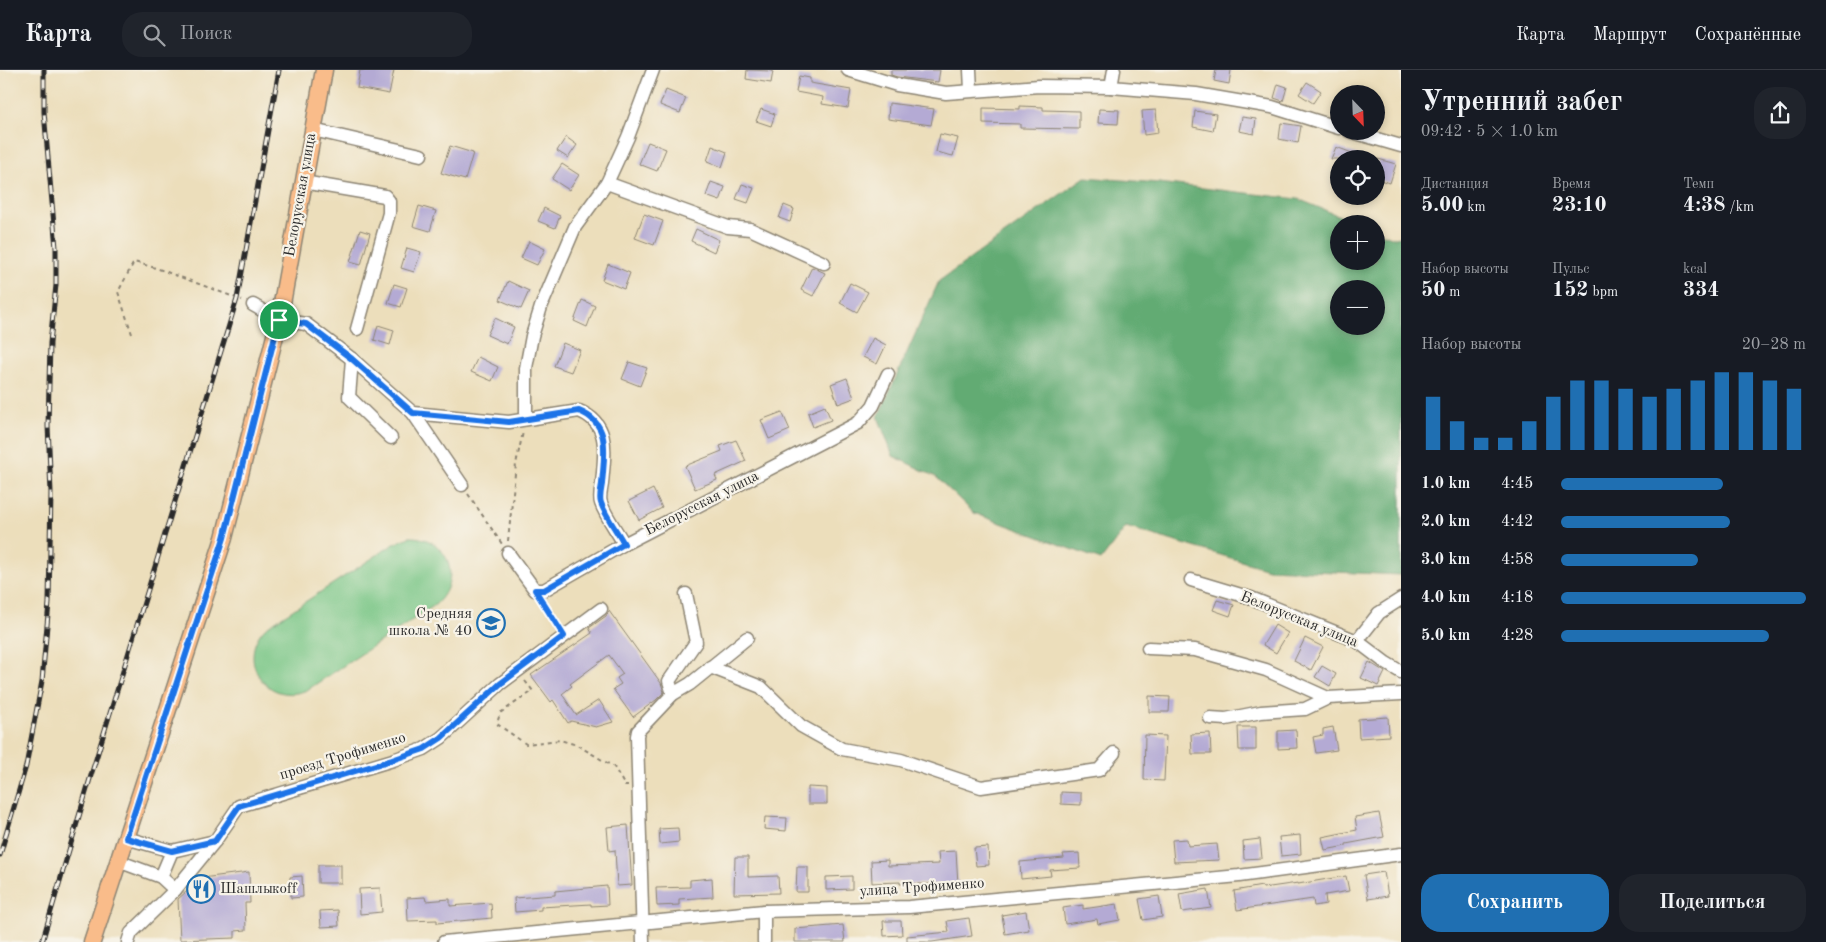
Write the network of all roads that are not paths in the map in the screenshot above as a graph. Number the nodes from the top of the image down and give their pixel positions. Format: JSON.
{"nodes":[{"id":1,"x":324,"y":70,"type":"edge"},
{"id":2,"x":653,"y":70,"type":"edge"},
{"id":3,"x":848,"y":70,"type":"edge"},
{"id":4,"x":970,"y":70,"type":"edge"},
{"id":5,"x":1114,"y":70,"type":"edge"},
{"id":6,"x":1111,"y":87,"type":"junction"},
{"id":7,"x":972,"y":90,"type":"junction"},
{"id":8,"x":1330,"y":125,"type":"edge"},
{"id":9,"x":313,"y":130,"type":"junction"},
{"id":10,"x":1380,"y":140,"type":"edge"},
{"id":11,"x":1401,"y":146,"type":"edge"},
{"id":12,"x":421,"y":155,"type":"dead end"},
{"id":13,"x":303,"y":182,"type":"junction"},
{"id":14,"x":607,"y":183,"type":"junction"},
{"id":15,"x":824,"y":263,"type":"dead end"},
{"id":16,"x":253,"y":305,"type":"road end"},
{"id":17,"x":279,"y":320,"type":"junction"},
{"id":18,"x":357,"y":329,"type":"dead end"},
{"id":19,"x":352,"y":359,"type":"junction"},
{"id":20,"x":888,"y":374,"type":"dead end"},
{"id":21,"x":413,"y":413,"type":"junction"},
{"id":22,"x":526,"y":419,"type":"junction"},
{"id":23,"x":391,"y":438,"type":"dead end"},
{"id":24,"x":462,"y":485,"type":"road end"},
{"id":25,"x":624,"y":544,"type":"junction"},
{"id":26,"x":508,"y":553,"type":"road end"},
{"id":27,"x":1191,"y":580,"type":"dead end"},
{"id":28,"x":686,"y":594,"type":"dead end"},
{"id":29,"x":1401,"y":600,"type":"edge"},
{"id":30,"x":602,"y":609,"type":"dead end"},
{"id":31,"x":747,"y":638,"type":"dead end"},
{"id":32,"x":1357,"y":641,"type":"junction"},
{"id":33,"x":1148,"y":648,"type":"dead end"},
{"id":34,"x":710,"y":668,"type":"junction"},
{"id":35,"x":1401,"y":672,"type":"edge"},
{"id":36,"x":673,"y":694,"type":"junction"},
{"id":37,"x":1401,"y":694,"type":"edge"},
{"id":38,"x":1328,"y":698,"type":"junction"},
{"id":39,"x":1210,"y":718,"type":"dead end"},
{"id":40,"x":1114,"y":753,"type":"dead end"},
{"id":41,"x":126,"y":838,"type":"junction"},
{"id":42,"x":215,"y":841,"type":"junction"},
{"id":43,"x":172,"y":851,"type":"junction"},
{"id":44,"x":1401,"y":854,"type":"edge"},
{"id":45,"x":118,"y":861,"type":"junction"},
{"id":46,"x":161,"y":877,"type":"junction"},
{"id":47,"x":176,"y":890,"type":"junction"},
{"id":48,"x":764,"y":911,"type":"junction"},
{"id":49,"x":642,"y":924,"type":"junction"},
{"id":50,"x":92,"y":942,"type":"edge"},
{"id":51,"x":128,"y":942,"type":"edge"},
{"id":52,"x":444,"y":942,"type":"edge"},
{"id":53,"x":642,"y":942,"type":"edge"},
{"id":54,"x":764,"y":942,"type":"edge"}],
"edges":[{"from":1,"to":9,"type":"main road","name":"Белорусская улица"},
{"from":2,"to":14,"type":"street"},
{"from":3,"to":7,"type":"street"},
{"from":4,"to":7,"type":"street"},
{"from":5,"to":6,"type":"street"},
{"from":6,"to":7,"type":"street"},
{"from":6,"to":8,"type":"street"},
{"from":9,"to":12,"type":"street"},
{"from":9,"to":13,"type":"main road","name":"Белорусская улица"},
{"from":10,"to":11,"type":"street"},
{"from":13,"to":17,"type":"main road","name":"Белорусская улица"},
{"from":13,"to":18,"type":"street"},
{"from":14,"to":15,"type":"street"},
{"from":14,"to":22,"type":"street"},
{"from":16,"to":17,"type":"street"},
{"from":17,"to":19,"type":"street"},
{"from":17,"to":41,"type":"main road","name":"Белорусская улица"},
{"from":19,"to":21,"type":"street"},
{"from":19,"to":23,"type":"street"},
{"from":20,"to":25,"type":"street","name":"Белорусская улица"},
{"from":21,"to":22,"type":"street"},
{"from":21,"to":24,"type":"street"},
{"from":22,"to":25,"type":"street"},
{"from":25,"to":26,"type":"street","name":"Белорусская улица"},
{"from":27,"to":32,"type":"street","name":"Белорусская улица"},
{"from":28,"to":36,"type":"street"},
{"from":29,"to":32,"type":"street"},
{"from":30,"to":42,"type":"street","name":"проезд Трофименко"},
{"from":31,"to":34,"type":"street"},
{"from":32,"to":35,"type":"street","name":"Белорусская улица"},
{"from":33,"to":38,"type":"street"},
{"from":34,"to":36,"type":"street"},
{"from":34,"to":40,"type":"street"},
{"from":36,"to":49,"type":"street"},
{"from":37,"to":38,"type":"street"},
{"from":38,"to":39,"type":"street"},
{"from":41,"to":43,"type":"street"},
{"from":41,"to":45,"type":"main road","name":"Белорусская улица"},
{"from":42,"to":43,"type":"street"},
{"from":42,"to":47,"type":"street","name":"проезд Трофименко"},
{"from":43,"to":46,"type":"street"},
{"from":44,"to":48,"type":"street","name":"улица Трофименко"},
{"from":45,"to":46,"type":"street"},
{"from":45,"to":50,"type":"main road","name":"Белорусская улица"},
{"from":46,"to":47,"type":"street"},
{"from":47,"to":51,"type":"street","name":"проезд Трофименко"},
{"from":48,"to":49,"type":"street","name":"улица Трофименко"},
{"from":48,"to":54,"type":"street"},
{"from":49,"to":52,"type":"street","name":"улица Трофименко"},
{"from":49,"to":53,"type":"street"}]}
